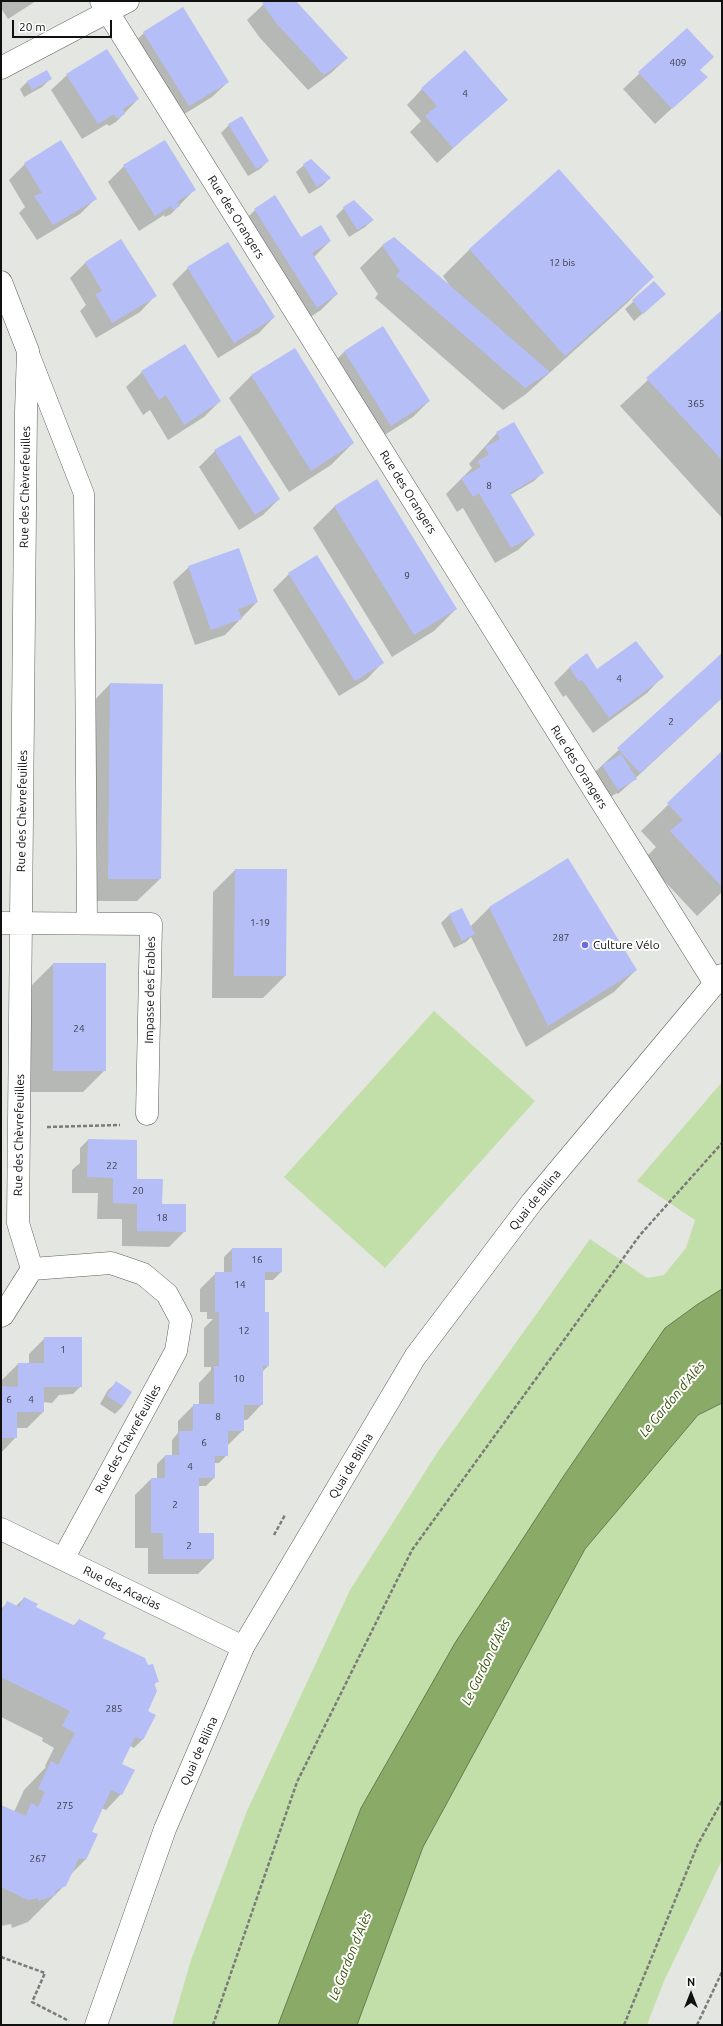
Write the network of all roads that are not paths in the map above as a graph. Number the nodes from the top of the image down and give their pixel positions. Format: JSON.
{"nodes":[{"id":1,"x":128,"y":1,"type":"edge"},
{"id":2,"x":104,"y":6,"type":"edge"},
{"id":3,"x":1,"y":68,"type":"edge"},
{"id":4,"x":1,"y":282,"type":"edge"},
{"id":5,"x":28,"y":351,"type":"junction"},
{"id":6,"x":11,"y":923,"type":"edge"},
{"id":7,"x":87,"y":923,"type":"junction"},
{"id":8,"x":718,"y":979,"type":"edge"},
{"id":9,"x":147,"y":1114,"type":"road end"},
{"id":10,"x":32,"y":1269,"type":"junction"},
{"id":11,"x":1,"y":1316,"type":"edge"},
{"id":12,"x":1,"y":1529,"type":"edge"},
{"id":13,"x":63,"y":1559,"type":"junction"},
{"id":14,"x":243,"y":1647,"type":"junction"},
{"id":15,"x":96,"y":2025,"type":"edge"}],
"edges":[{"from":1,"to":2,"type":"street"},
{"from":2,"to":3,"type":"street"},
{"from":2,"to":8,"type":"street","name":"Rue des Orangers"},
{"from":4,"to":5,"type":"street","name":"Rue des Chèvrefeuilles"},
{"from":5,"to":6,"type":"street","name":"Rue des Chèvrefeuilles"},
{"from":5,"to":7,"type":"lane","name":"Rue des Chèvrefeuilles"},
{"from":6,"to":7,"type":"street","name":"Impasse des Érables"},
{"from":6,"to":10,"type":"street","name":"Rue des Chèvrefeuilles"},
{"from":7,"to":9,"type":"street","name":"Impasse des Érables"},
{"from":8,"to":14,"type":"street","name":"Quai de Bilina"},
{"from":10,"to":11,"type":"street"},
{"from":10,"to":13,"type":"street","name":"Rue des Chèvrefeuilles"},
{"from":12,"to":13,"type":"street","name":"Rue des Acacias"},
{"from":13,"to":14,"type":"street","name":"Rue des Acacias"},
{"from":14,"to":15,"type":"street","name":"Quai de Bilina"}]}
